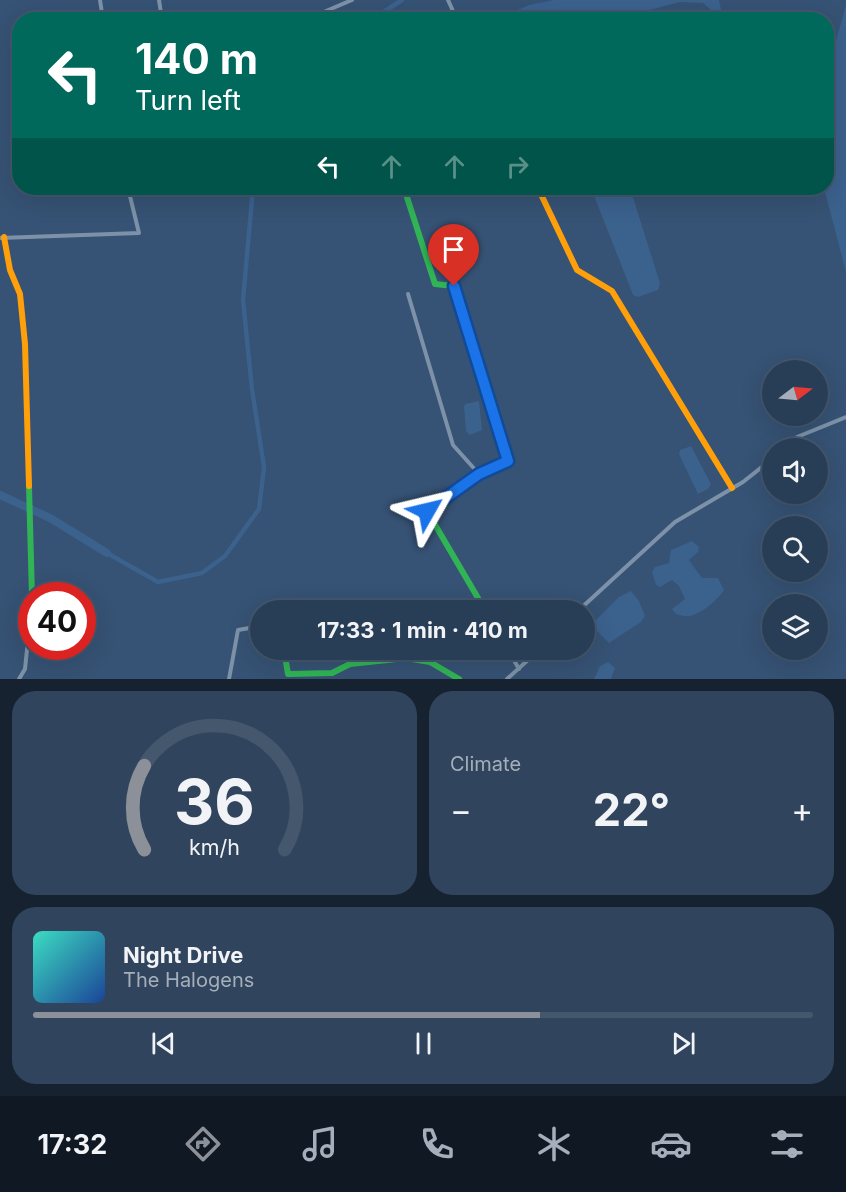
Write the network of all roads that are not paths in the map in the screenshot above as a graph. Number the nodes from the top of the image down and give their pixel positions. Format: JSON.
{"nodes":[{"id":1,"x":352,"y":0,"type":"edge"},
{"id":2,"x":324,"y":12,"type":"edge"},
{"id":3,"x":130,"y":195,"type":"edge"},
{"id":4,"x":406,"y":195,"type":"edge"},
{"id":5,"x":541,"y":195,"type":"edge"},
{"id":6,"x":2,"y":238,"type":"edge"},
{"id":7,"x":408,"y":294,"type":"dead end"},
{"id":8,"x":846,"y":417,"type":"edge"},
{"id":9,"x":795,"y":438,"type":"edge"},
{"id":10,"x":762,"y":466,"type":"edge"},
{"id":11,"x":479,"y":474,"type":"junction"},
{"id":12,"x":732,"y":488,"type":"junction"},
{"id":13,"x":32,"y":582,"type":"edge"},
{"id":14,"x":479,"y":600,"type":"edge"},
{"id":15,"x":590,"y":600,"type":"edge"},
{"id":16,"x":250,"y":628,"type":"edge"},
{"id":17,"x":26,"y":660,"type":"edge"},
{"id":18,"x":286,"y":660,"type":"edge"},
{"id":19,"x":387,"y":660,"type":"edge"},
{"id":20,"x":418,"y":660,"type":"edge"},
{"id":21,"x":514,"y":660,"type":"edge"},
{"id":22,"x":528,"y":660,"type":"edge"},
{"id":23,"x":519,"y":669,"type":"junction"},
{"id":24,"x":19,"y":679,"type":"edge"},
{"id":25,"x":229,"y":679,"type":"edge"},
{"id":26,"x":459,"y":679,"type":"edge"},
{"id":27,"x":507,"y":679,"type":"edge"}],
"edges":[{"from":1,"to":2,"type":"street"},
{"from":3,"to":6,"type":"street"},
{"from":4,"to":11,"type":"street"},
{"from":5,"to":12,"type":"street"},
{"from":6,"to":13,"type":"street"},
{"from":7,"to":11,"type":"street"},
{"from":8,"to":9,"type":"street"},
{"from":10,"to":12,"type":"street"},
{"from":11,"to":14,"type":"street"},
{"from":12,"to":15,"type":"street"},
{"from":16,"to":25,"type":"street"},
{"from":17,"to":24,"type":"street"},
{"from":18,"to":19,"type":"street"},
{"from":20,"to":26,"type":"street"},
{"from":21,"to":23,"type":"street"},
{"from":22,"to":23,"type":"street"},
{"from":23,"to":27,"type":"street"}]}
